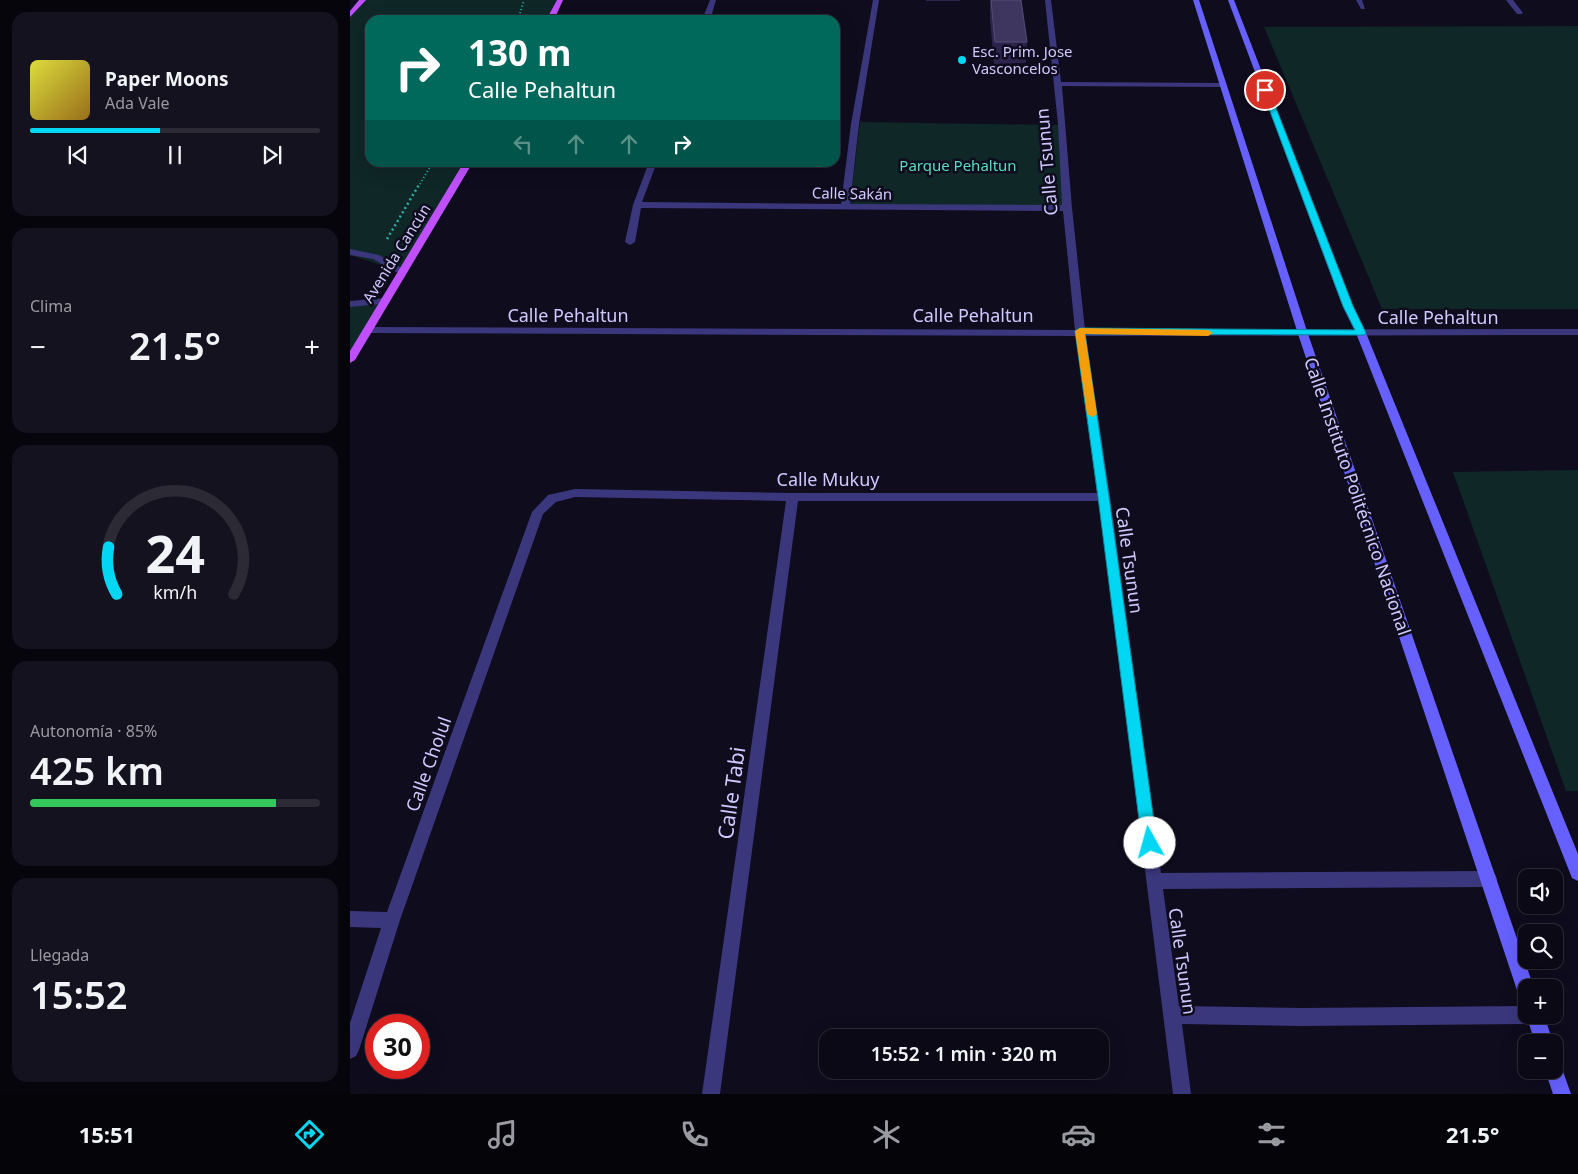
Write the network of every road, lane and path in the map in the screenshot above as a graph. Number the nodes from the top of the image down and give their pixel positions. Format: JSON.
{"nodes":[{"id":1,"x":363,"y":0,"type":"edge"},
{"id":2,"x":524,"y":0,"type":"edge"},
{"id":3,"x":560,"y":0,"type":"edge"},
{"id":4,"x":713,"y":0,"type":"edge"},
{"id":5,"x":876,"y":0,"type":"edge"},
{"id":6,"x":1048,"y":0,"type":"edge"},
{"id":7,"x":1196,"y":0,"type":"edge"},
{"id":8,"x":1231,"y":0,"type":"edge"},
{"id":9,"x":1359,"y":0,"type":"edge"},
{"id":10,"x":1508,"y":0,"type":"edge"},
{"id":11,"x":1363,"y":8,"type":"dead end"},
{"id":12,"x":1519,"y":13,"type":"dead end"},
{"id":13,"x":350,"y":15,"type":"edge"},
{"id":14,"x":520,"y":15,"type":"edge"},
{"id":15,"x":552,"y":15,"type":"edge"},
{"id":16,"x":708,"y":15,"type":"edge"},
{"id":17,"x":1056,"y":84,"type":"junction"},
{"id":18,"x":1222,"y":85,"type":"junction"},
{"id":19,"x":430,"y":167,"type":"edge"},
{"id":20,"x":466,"y":167,"type":"edge"},
{"id":21,"x":651,"y":167,"type":"edge"},
{"id":22,"x":638,"y":205,"type":"junction"},
{"id":23,"x":844,"y":206,"type":"junction"},
{"id":24,"x":1067,"y":208,"type":"junction"},
{"id":25,"x":630,"y":242,"type":"dead end"},
{"id":26,"x":350,"y":252,"type":"edge"},
{"id":27,"x":376,"y":257,"type":"junction"},
{"id":28,"x":403,"y":272,"type":"junction"},
{"id":29,"x":385,"y":301,"type":"junction"},
{"id":30,"x":350,"y":304,"type":"edge"},
{"id":31,"x":367,"y":330,"type":"junction"},
{"id":32,"x":1080,"y":331,"type":"junction"},
{"id":33,"x":1361,"y":333,"type":"junction"},
{"id":34,"x":1578,"y":333,"type":"edge"},
{"id":35,"x":1303,"y":334,"type":"junction"},
{"id":36,"x":350,"y":360,"type":"edge"},
{"id":37,"x":793,"y":497,"type":"junction"},
{"id":38,"x":1104,"y":497,"type":"junction"},
{"id":39,"x":552,"y":498,"type":"joint"},
{"id":40,"x":1578,"y":873,"type":"edge"},
{"id":41,"x":1489,"y":879,"type":"junction"},
{"id":42,"x":1155,"y":881,"type":"junction"},
{"id":43,"x":350,"y":919,"type":"edge"},
{"id":44,"x":392,"y":920,"type":"junction"},
{"id":45,"x":1522,"y":979,"type":"edge"},
{"id":46,"x":1172,"y":1015,"type":"junction"},
{"id":47,"x":1518,"y":1015,"type":"edge"},
{"id":48,"x":350,"y":1050,"type":"edge"},
{"id":49,"x":1557,"y":1079,"type":"edge"},
{"id":50,"x":712,"y":1094,"type":"edge"},
{"id":51,"x":1182,"y":1094,"type":"edge"},
{"id":52,"x":1562,"y":1094,"type":"edge"}],
"edges":[{"from":1,"to":13,"type":"main road"},
{"from":2,"to":14,"type":"path"},
{"from":3,"to":15,"type":"main road"},
{"from":4,"to":16,"type":"street"},
{"from":5,"to":23,"type":"street"},
{"from":6,"to":17,"type":"street","name":"Calle Tsunun"},
{"from":7,"to":18,"type":"street","name":"Calle Instituto Politécnico Nacional"},
{"from":8,"to":33,"type":"street"},
{"from":9,"to":11,"type":"street"},
{"from":10,"to":12,"type":"street"},
{"from":17,"to":18,"type":"street"},
{"from":17,"to":24,"type":"street","name":"Calle Tsunun"},
{"from":18,"to":35,"type":"street","name":"Calle Instituto Politécnico Nacional"},
{"from":19,"to":27,"type":"path"},
{"from":20,"to":28,"type":"main road","name":"Avenida Cancún"},
{"from":21,"to":22,"type":"street"},
{"from":22,"to":23,"type":"street","name":"Calle Sakán"},
{"from":22,"to":25,"type":"street"},
{"from":23,"to":24,"type":"street","name":"Calle Sakán"},
{"from":24,"to":32,"type":"street","name":"Calle Tsunun"},
{"from":26,"to":27,"type":"street"},
{"from":27,"to":28,"type":"street"},
{"from":28,"to":29,"type":"main road","name":"Avenida Cancún"},
{"from":29,"to":30,"type":"street"},
{"from":29,"to":31,"type":"main road","name":"Avenida Cancún"},
{"from":31,"to":32,"type":"street","name":"Calle Pehaltun"},
{"from":31,"to":36,"type":"main road","name":"Avenida Cancún"},
{"from":32,"to":35,"type":"street","name":"Calle Pehaltun"},
{"from":32,"to":38,"type":"street","name":"Calle Tsunun"},
{"from":33,"to":34,"type":"street","name":"Calle Pehaltun"},
{"from":33,"to":35,"type":"street","name":"Calle Pehaltun"},
{"from":33,"to":40,"type":"street"},
{"from":35,"to":41,"type":"street","name":"Calle Instituto Politécnico Nacional"},
{"from":37,"to":38,"type":"street","name":"Calle Mukuy"},
{"from":37,"to":39,"type":"street","name":"Calle Mukuy"},
{"from":37,"to":50,"type":"street","name":"Calle Tabi"},
{"from":38,"to":42,"type":"street","name":"Calle Tsunun"},
{"from":39,"to":44,"type":"street","name":"Calle Cholul"},
{"from":41,"to":42,"type":"street"},
{"from":41,"to":45,"type":"street","name":"Calle Instituto Politécnico Nacional"},
{"from":42,"to":46,"type":"street","name":"Calle Tsunun"},
{"from":43,"to":44,"type":"street"},
{"from":44,"to":48,"type":"street","name":"Calle Cholul"},
{"from":46,"to":47,"type":"street"},
{"from":46,"to":51,"type":"street","name":"Calle Tsunun"},
{"from":49,"to":52,"type":"street"}]}
